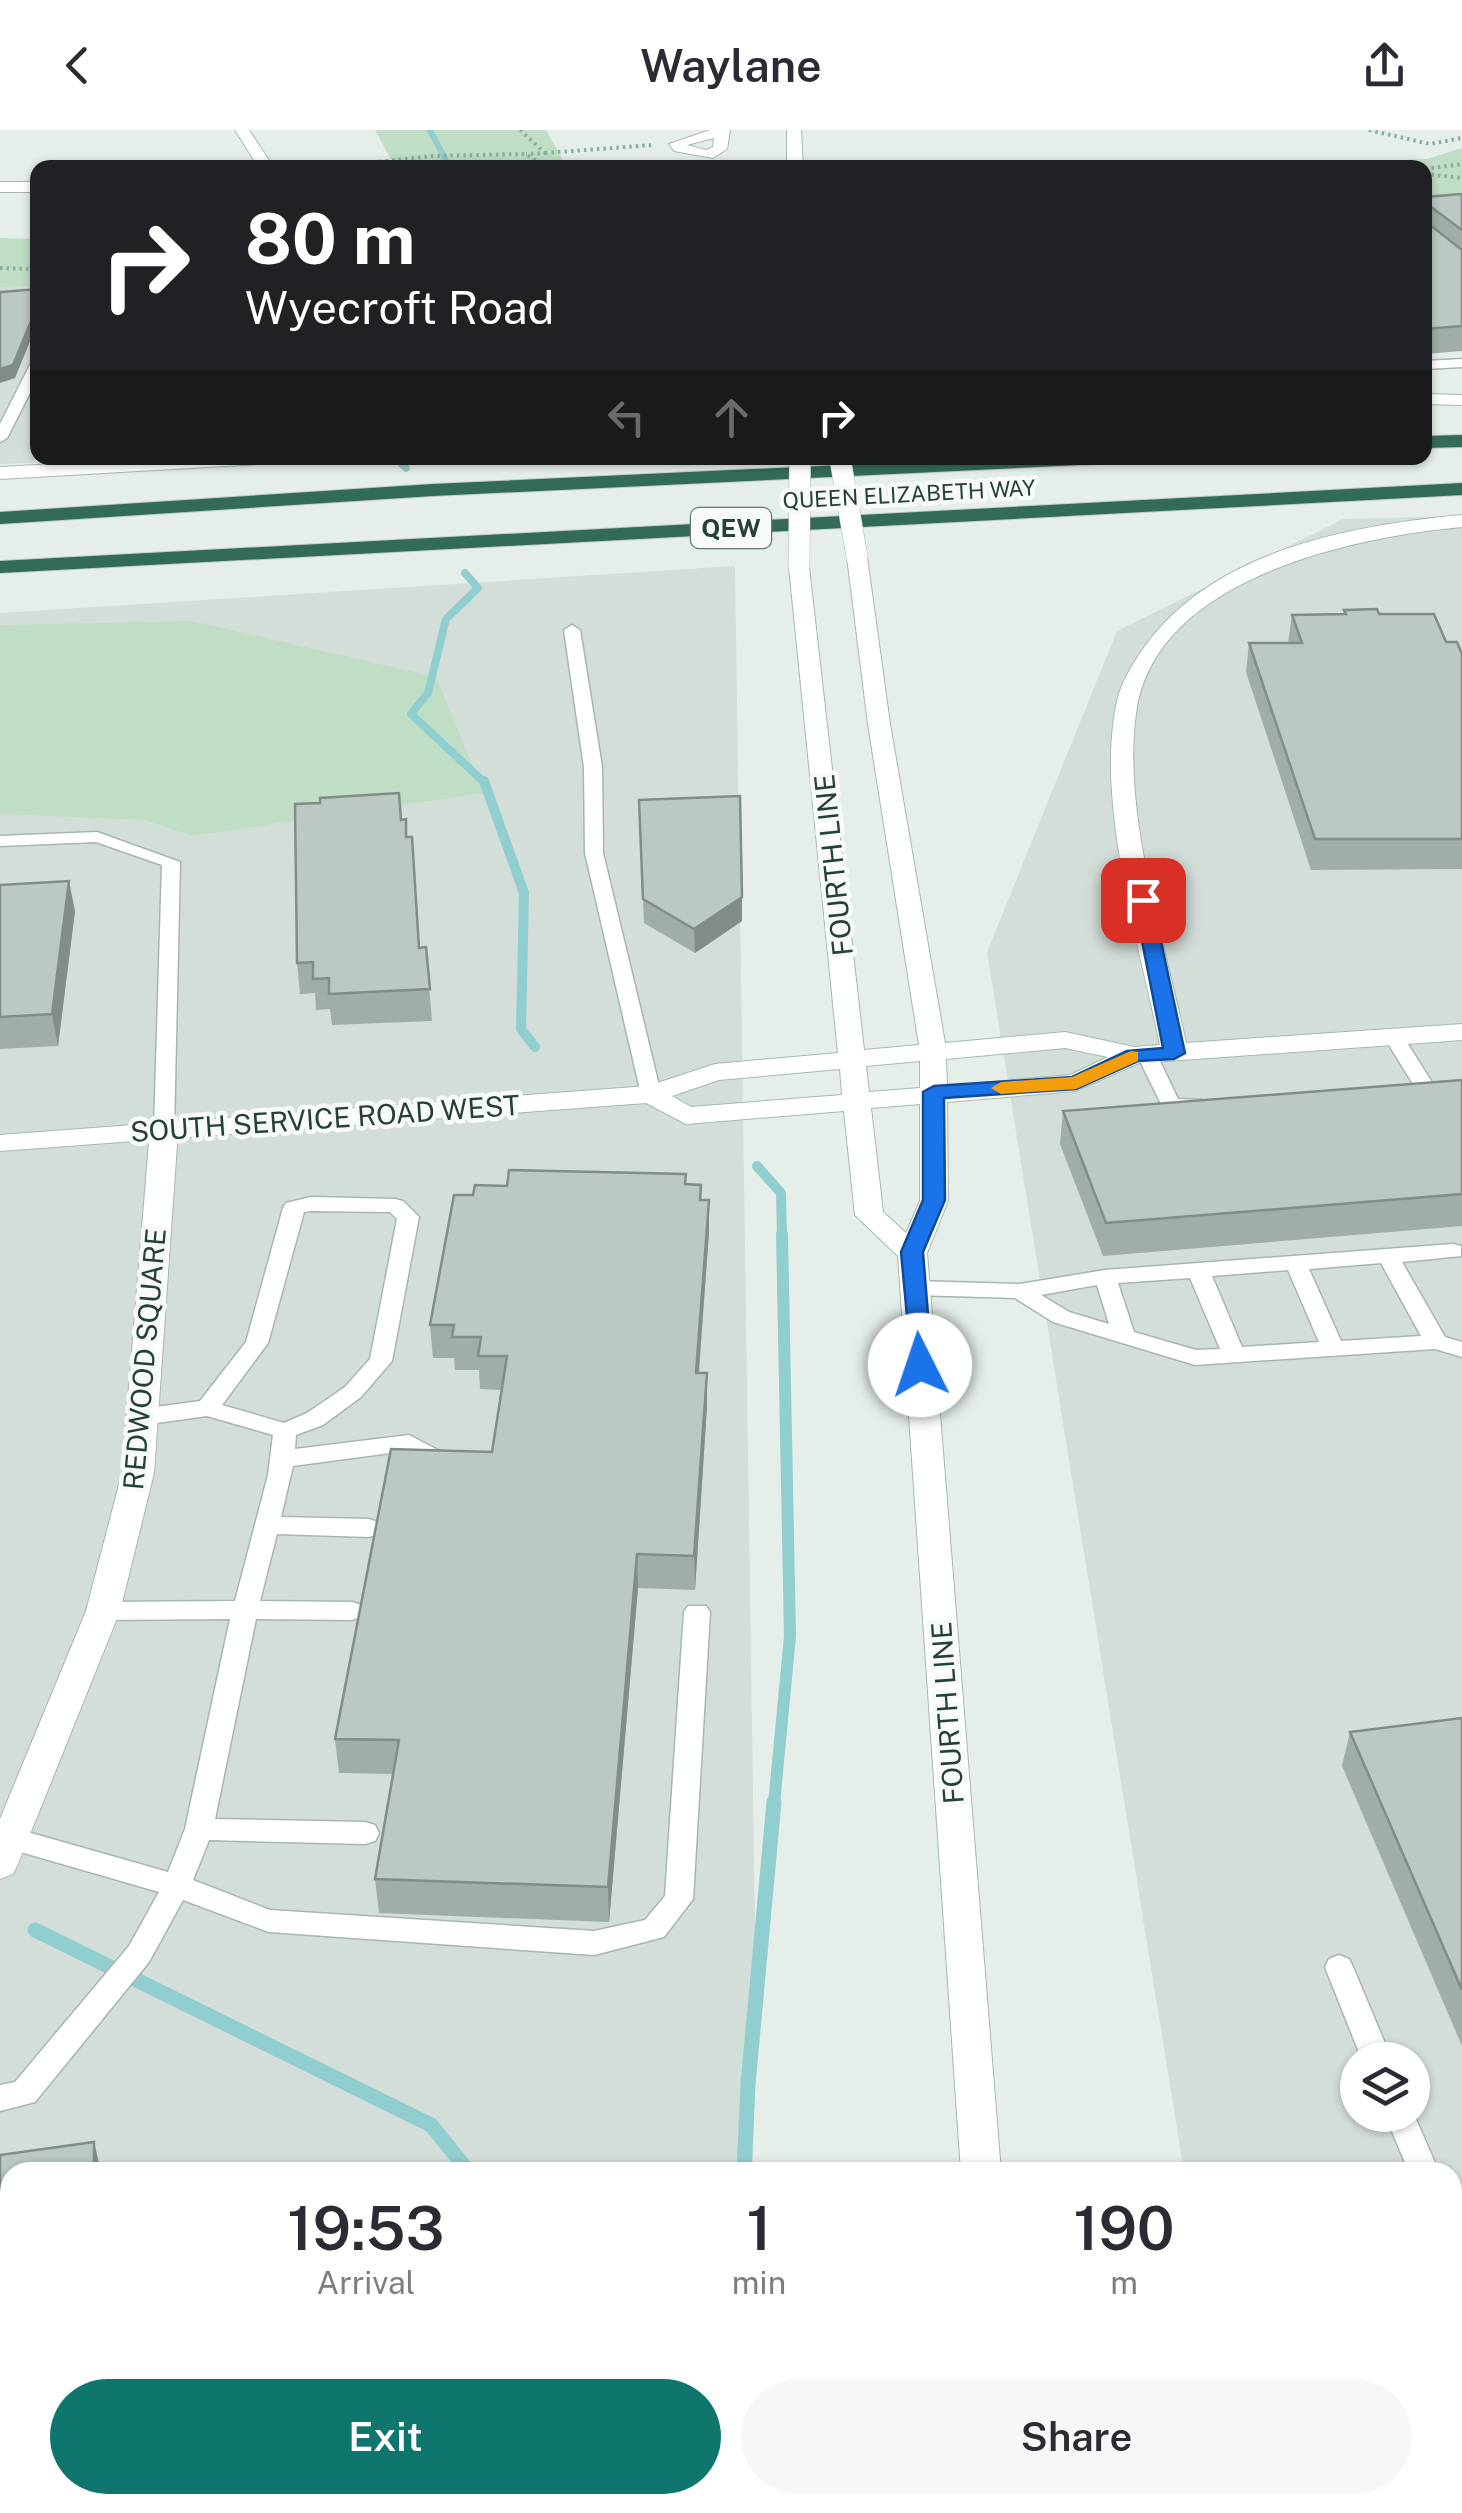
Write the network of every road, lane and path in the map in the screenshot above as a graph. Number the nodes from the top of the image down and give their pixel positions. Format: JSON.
{"nodes":[{"id":1,"x":242,"y":130,"type":"edge"},
{"id":2,"x":520,"y":130,"type":"edge"},
{"id":3,"x":794,"y":130,"type":"edge"},
{"id":4,"x":1370,"y":130,"type":"edge"},
{"id":5,"x":723,"y":131,"type":"edge"},
{"id":6,"x":1462,"y":138,"type":"edge"},
{"id":7,"x":676,"y":144,"type":"joint"},
{"id":8,"x":545,"y":153,"type":"junction"},
{"id":9,"x":526,"y":154,"type":"junction"},
{"id":10,"x":408,"y":158,"type":"joint"},
{"id":11,"x":263,"y":160,"type":"edge"},
{"id":12,"x":391,"y":160,"type":"edge"},
{"id":13,"x":535,"y":160,"type":"edge"},
{"id":14,"x":795,"y":160,"type":"edge"},
{"id":15,"x":1462,"y":164,"type":"edge"},
{"id":16,"x":1432,"y":170,"type":"edge"},
{"id":17,"x":1432,"y":172,"type":"edge"},
{"id":18,"x":1462,"y":178,"type":"edge"},
{"id":19,"x":30,"y":186,"type":"edge"},
{"id":20,"x":0,"y":188,"type":"edge"},
{"id":21,"x":0,"y":268,"type":"edge"},
{"id":22,"x":30,"y":269,"type":"edge"},
{"id":23,"x":1462,"y":363,"type":"edge"},
{"id":24,"x":1432,"y":365,"type":"edge"},
{"id":25,"x":30,"y":379,"type":"edge"},
{"id":26,"x":0,"y":398,"type":"edge"},
{"id":27,"x":20,"y":398,"type":"junction"},
{"id":28,"x":1432,"y":399,"type":"edge"},
{"id":29,"x":1462,"y":400,"type":"edge"},
{"id":30,"x":1,"y":436,"type":"edge"},
{"id":31,"x":1462,"y":441,"type":"edge"},
{"id":32,"x":1432,"y":442,"type":"edge"},
{"id":33,"x":129,"y":465,"type":"edge"},
{"id":34,"x":800,"y":465,"type":"edge"},
{"id":35,"x":841,"y":465,"type":"edge"},
{"id":36,"x":956,"y":465,"type":"edge"},
{"id":37,"x":0,"y":472,"type":"edge"},
{"id":38,"x":1462,"y":489,"type":"edge"},
{"id":39,"x":0,"y":518,"type":"edge"},
{"id":40,"x":1462,"y":521,"type":"edge"},
{"id":41,"x":0,"y":567,"type":"edge"},
{"id":42,"x":572,"y":630,"type":"dead end"},
{"id":43,"x":0,"y":842,"type":"edge"},
{"id":44,"x":1462,"y":1032,"type":"edge"},
{"id":45,"x":1394,"y":1037,"type":"junction"},
{"id":46,"x":933,"y":1053,"type":"junction"},
{"id":47,"x":1152,"y":1054,"type":"junction"},
{"id":48,"x":853,"y":1060,"type":"junction"},
{"id":49,"x":1423,"y":1084,"type":"edge"},
{"id":50,"x":934,"y":1092,"type":"junction"},
{"id":51,"x":650,"y":1094,"type":"junction"},
{"id":52,"x":857,"y":1101,"type":"junction"},
{"id":53,"x":1210,"y":1102,"type":"edge"},
{"id":54,"x":164,"y":1130,"type":"junction"},
{"id":55,"x":0,"y":1142,"type":"edge"},
{"id":56,"x":1454,"y":1251,"type":"dead end"},
{"id":57,"x":912,"y":1252,"type":"junction"},
{"id":58,"x":1388,"y":1256,"type":"junction"},
{"id":59,"x":1296,"y":1263,"type":"junction"},
{"id":60,"x":1198,"y":1270,"type":"junction"},
{"id":61,"x":1105,"y":1277,"type":"junction"},
{"id":62,"x":915,"y":1288,"type":"junction"},
{"id":63,"x":1020,"y":1291,"type":"junction"},
{"id":64,"x":1124,"y":1336,"type":"junction"},
{"id":65,"x":1436,"y":1342,"type":"junction"},
{"id":66,"x":1333,"y":1349,"type":"junction"},
{"id":67,"x":1462,"y":1350,"type":"edge"},
{"id":68,"x":1234,"y":1356,"type":"junction"},
{"id":69,"x":207,"y":1408,"type":"junction"},
{"id":70,"x":142,"y":1416,"type":"junction"},
{"id":71,"x":285,"y":1431,"type":"junction"},
{"id":72,"x":282,"y":1460,"type":"junction"},
{"id":73,"x":443,"y":1463,"type":"edge"},
{"id":74,"x":267,"y":1526,"type":"junction"},
{"id":75,"x":369,"y":1528,"type":"dead end"},
{"id":76,"x":245,"y":1610,"type":"junction"},
{"id":77,"x":103,"y":1611,"type":"junction"},
{"id":78,"x":352,"y":1612,"type":"dead end"},
{"id":79,"x":698,"y":1612,"type":"dead end"},
{"id":80,"x":199,"y":1829,"type":"junction"},
{"id":81,"x":364,"y":1833,"type":"dead end"},
{"id":82,"x":5,"y":1851,"type":"edge"},
{"id":83,"x":177,"y":1886,"type":"junction"},
{"id":84,"x":1339,"y":1967,"type":"dead end"},
{"id":85,"x":1370,"y":2042,"type":"edge"},
{"id":86,"x":0,"y":2098,"type":"edge"},
{"id":87,"x":1407,"y":2132,"type":"edge"},
{"id":88,"x":980,"y":2162,"type":"edge"},
{"id":89,"x":1420,"y":2162,"type":"edge"}],
"edges":[{"from":1,"to":11,"type":"street"},
{"from":2,"to":8,"type":"path"},
{"from":3,"to":14,"type":"street"},
{"from":4,"to":6,"type":"path"},
{"from":5,"to":7,"type":"street"},
{"from":7,"to":8,"type":"path"},
{"from":8,"to":9,"type":"path"},
{"from":9,"to":10,"type":"path"},
{"from":9,"to":13,"type":"path"},
{"from":10,"to":12,"type":"path"},
{"from":15,"to":16,"type":"path"},
{"from":17,"to":18,"type":"path"},
{"from":19,"to":20,"type":"street"},
{"from":21,"to":22,"type":"path"},
{"from":23,"to":24,"type":"lane"},
{"from":25,"to":27,"type":"lane"},
{"from":26,"to":27,"type":"lane"},
{"from":27,"to":30,"type":"lane"},
{"from":28,"to":29,"type":"street"},
{"from":31,"to":32,"type":"highway"},
{"from":33,"to":37,"type":"street"},
{"from":34,"to":48,"type":"street","name":"FOURTH LINE","bridge":true},
{"from":35,"to":46,"type":"street","name":"FOURTH LINE","bridge":true},
{"from":36,"to":39,"type":"highway","name":"QUEEN ELIZABETH WAY","number":"QEW"},
{"from":38,"to":41,"type":"highway","name":"QUEEN ELIZABETH WAY","number":"QEW"},
{"from":40,"to":47,"type":"street"},
{"from":42,"to":51,"type":"lane"},
{"from":43,"to":54,"type":"lane"},
{"from":44,"to":45,"type":"street"},
{"from":45,"to":47,"type":"street"},
{"from":45,"to":49,"type":"lane"},
{"from":46,"to":47,"type":"street","name":"SOUTH SERVICE ROAD WEST"},
{"from":46,"to":48,"type":"street","name":"SOUTH SERVICE ROAD WEST"},
{"from":46,"to":50,"type":"street","name":"FOURTH LINE"},
{"from":47,"to":50,"type":"street"},
{"from":47,"to":53,"type":"lane"},
{"from":48,"to":51,"type":"street","name":"SOUTH SERVICE ROAD WEST"},
{"from":48,"to":52,"type":"street","name":"FOURTH LINE"},
{"from":50,"to":52,"type":"street"},
{"from":50,"to":57,"type":"street","name":"FOURTH LINE"},
{"from":51,"to":52,"type":"street"},
{"from":51,"to":54,"type":"street","name":"SOUTH SERVICE ROAD WEST"},
{"from":52,"to":57,"type":"street","name":"FOURTH LINE"},
{"from":54,"to":55,"type":"street","name":"SOUTH SERVICE ROAD WEST"},
{"from":54,"to":70,"type":"street","name":"REDWOOD SQUARE"},
{"from":56,"to":58,"type":"lane"},
{"from":57,"to":62,"type":"street","name":"FOURTH LINE"},
{"from":58,"to":59,"type":"lane"},
{"from":58,"to":65,"type":"lane"},
{"from":59,"to":60,"type":"lane"},
{"from":59,"to":66,"type":"lane"},
{"from":60,"to":61,"type":"lane"},
{"from":60,"to":68,"type":"lane"},
{"from":61,"to":63,"type":"lane"},
{"from":61,"to":64,"type":"lane"},
{"from":62,"to":63,"type":"lane"},
{"from":62,"to":88,"type":"street","name":"FOURTH LINE"},
{"from":63,"to":64,"type":"lane"},
{"from":64,"to":68,"type":"lane"},
{"from":65,"to":66,"type":"lane"},
{"from":65,"to":67,"type":"lane"},
{"from":66,"to":68,"type":"lane"},
{"from":69,"to":70,"type":"lane"},
{"from":69,"to":71,"type":"lane"},
{"from":69,"to":71,"type":"lane"},
{"from":70,"to":77,"type":"street","name":"REDWOOD SQUARE"},
{"from":71,"to":72,"type":"lane"},
{"from":72,"to":73,"type":"lane"},
{"from":72,"to":74,"type":"lane"},
{"from":74,"to":75,"type":"lane"},
{"from":74,"to":76,"type":"lane"},
{"from":76,"to":77,"type":"lane"},
{"from":76,"to":78,"type":"lane"},
{"from":76,"to":80,"type":"lane"},
{"from":77,"to":82,"type":"street","name":"REDWOOD SQUARE"},
{"from":79,"to":83,"type":"lane"},
{"from":80,"to":81,"type":"lane"},
{"from":80,"to":83,"type":"lane"},
{"from":82,"to":83,"type":"lane"},
{"from":83,"to":86,"type":"lane"},
{"from":84,"to":85,"type":"lane"},
{"from":87,"to":89,"type":"lane"}]}
